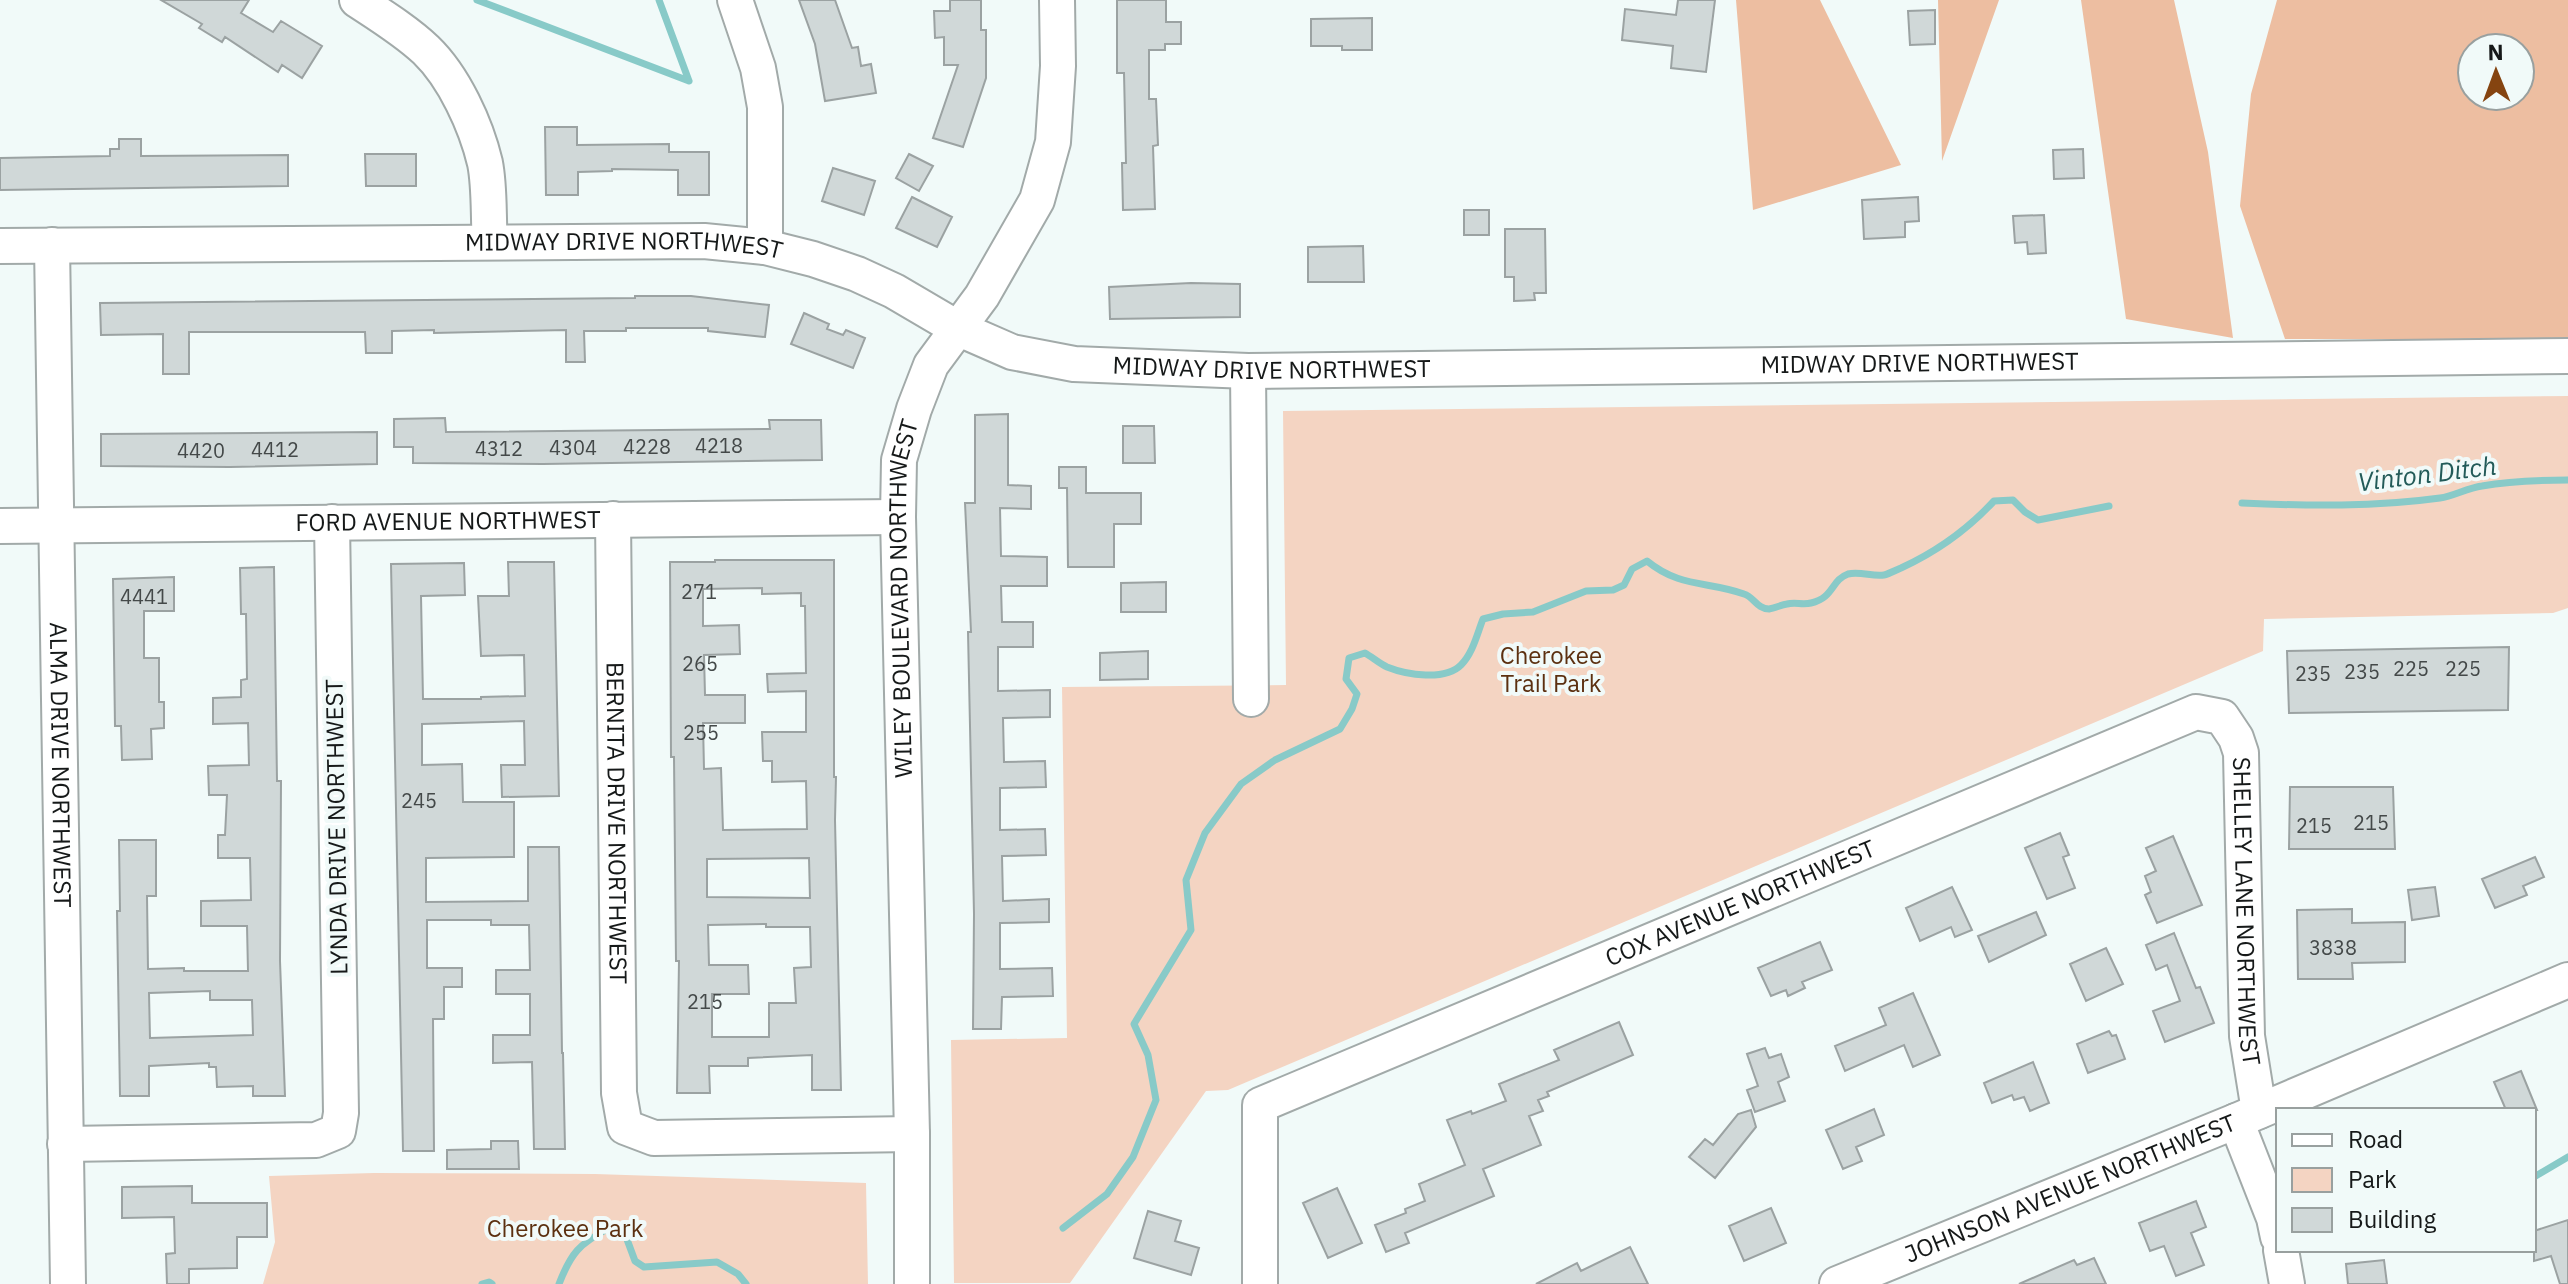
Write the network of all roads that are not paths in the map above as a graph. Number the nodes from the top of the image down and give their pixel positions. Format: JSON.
{"nodes":[{"id":1,"x":357,"y":0,"type":"edge"},
{"id":2,"x":735,"y":0,"type":"edge"},
{"id":3,"x":1057,"y":0,"type":"edge"},
{"id":4,"x":490,"y":242,"type":"junction"},
{"id":5,"x":52,"y":245,"type":"junction"},
{"id":6,"x":0,"y":246,"type":"edge"},
{"id":7,"x":765,"y":247,"type":"junction"},
{"id":8,"x":957,"y":328,"type":"junction"},
{"id":9,"x":2568,"y":356,"type":"edge"},
{"id":10,"x":1248,"y":371,"type":"junction"},
{"id":11,"x":898,"y":517,"type":"junction"},
{"id":12,"x":613,"y":519,"type":"junction"},
{"id":13,"x":332,"y":522,"type":"junction"},
{"id":14,"x":55,"y":525,"type":"junction"},
{"id":15,"x":0,"y":526,"type":"edge"},
{"id":16,"x":1251,"y":699,"type":"dead end"},
{"id":17,"x":2222,"y":717,"type":"joint"},
{"id":18,"x":2568,"y":980,"type":"edge"},
{"id":19,"x":2247,"y":1116,"type":"junction"},
{"id":20,"x":912,"y":1134,"type":"junction"},
{"id":21,"x":65,"y":1144,"type":"junction"},
{"id":22,"x":2276,"y":1228,"type":"edge"},
{"id":23,"x":2281,"y":1252,"type":"edge"},
{"id":24,"x":1856,"y":1280,"type":"edge"},
{"id":25,"x":68,"y":1284,"type":"edge"},
{"id":26,"x":912,"y":1284,"type":"edge"},
{"id":27,"x":1260,"y":1284,"type":"edge"},
{"id":28,"x":2287,"y":1284,"type":"edge"}],
"edges":[{"from":1,"to":4,"type":"street"},
{"from":2,"to":7,"type":"street"},
{"from":3,"to":8,"type":"street","name":"WILEY BOULEVARD NORTHWEST"},
{"from":4,"to":5,"type":"street","name":"MIDWAY DRIVE NORTHWEST"},
{"from":4,"to":7,"type":"street","name":"MIDWAY DRIVE NORTHWEST"},
{"from":5,"to":6,"type":"street","name":"MIDWAY DRIVE NORTHWEST"},
{"from":5,"to":14,"type":"street","name":"ALMA DRIVE NORTHWEST"},
{"from":7,"to":8,"type":"street","name":"MIDWAY DRIVE NORTHWEST"},
{"from":8,"to":10,"type":"street","name":"MIDWAY DRIVE NORTHWEST"},
{"from":8,"to":11,"type":"street","name":"WILEY BOULEVARD NORTHWEST"},
{"from":9,"to":10,"type":"street","name":"MIDWAY DRIVE NORTHWEST"},
{"from":10,"to":16,"type":"street"},
{"from":11,"to":12,"type":"street","name":"FORD AVENUE NORTHWEST"},
{"from":11,"to":20,"type":"street","name":"WILEY BOULEVARD NORTHWEST"},
{"from":12,"to":13,"type":"street","name":"FORD AVENUE NORTHWEST"},
{"from":12,"to":20,"type":"street","name":"BERNITA DRIVE NORTHWEST"},
{"from":13,"to":14,"type":"street","name":"FORD AVENUE NORTHWEST"},
{"from":13,"to":21,"type":"street","name":"LYNDA DRIVE NORTHWEST"},
{"from":14,"to":15,"type":"street","name":"FORD AVENUE NORTHWEST"},
{"from":14,"to":21,"type":"street","name":"ALMA DRIVE NORTHWEST"},
{"from":17,"to":19,"type":"street","name":"SHELLEY LANE NORTHWEST"},
{"from":17,"to":27,"type":"street","name":"COX AVENUE NORTHWEST"},
{"from":18,"to":19,"type":"street","name":"JOHNSON AVENUE NORTHWEST"},
{"from":19,"to":22,"type":"street","name":"SHELLEY LANE NORTHWEST"},
{"from":19,"to":24,"type":"street","name":"JOHNSON AVENUE NORTHWEST"},
{"from":20,"to":26,"type":"street","name":"WILEY BOULEVARD NORTHWEST"},
{"from":21,"to":25,"type":"street","name":"ALMA DRIVE NORTHWEST"},
{"from":23,"to":28,"type":"street"}]}
